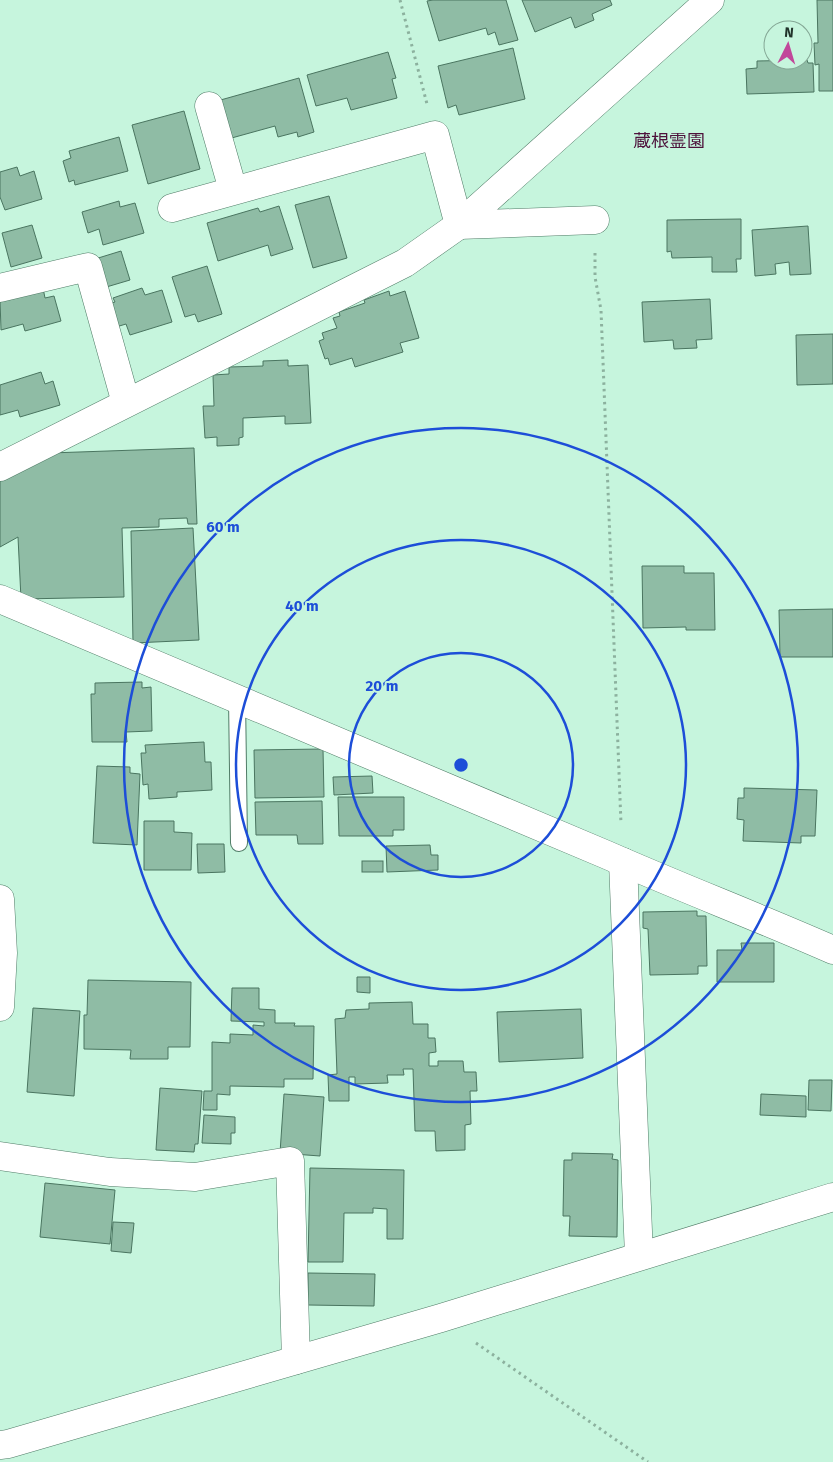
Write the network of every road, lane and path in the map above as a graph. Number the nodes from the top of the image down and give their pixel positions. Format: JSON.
{"nodes":[{"id":1,"x":400,"y":0,"type":"edge"},
{"id":2,"x":710,"y":0,"type":"edge"},
{"id":3,"x":209,"y":106,"type":"dead end"},
{"id":4,"x":435,"y":135,"type":"junction"},
{"id":5,"x":234,"y":190,"type":"junction"},
{"id":6,"x":172,"y":208,"type":"dead end"},
{"id":7,"x":595,"y":220,"type":"joint"},
{"id":8,"x":459,"y":225,"type":"junction"},
{"id":9,"x":0,"y":288,"type":"edge"},
{"id":10,"x":126,"y":403,"type":"junction"},
{"id":11,"x":0,"y":467,"type":"edge"},
{"id":12,"x":0,"y":599,"type":"edge"},
{"id":13,"x":237,"y":698,"type":"junction"},
{"id":14,"x":238,"y":843,"type":"dead end"},
{"id":15,"x":623,"y":862,"type":"junction"},
{"id":16,"x":0,"y":899,"type":"edge"},
{"id":17,"x":833,"y":950,"type":"edge"},
{"id":18,"x":0,"y":1007,"type":"edge"},
{"id":19,"x":0,"y":1156,"type":"edge"},
{"id":20,"x":833,"y":1197,"type":"edge"},
{"id":21,"x":639,"y":1256,"type":"junction"},
{"id":22,"x":440,"y":1318,"type":"junction"},
{"id":23,"x":296,"y":1360,"type":"junction"},
{"id":24,"x":0,"y":1445,"type":"edge"},
{"id":25,"x":648,"y":1462,"type":"edge"}],
"edges":[{"from":1,"to":4,"type":"path"},
{"from":2,"to":8,"type":"street"},
{"from":3,"to":5,"type":"street"},
{"from":4,"to":5,"type":"street"},
{"from":4,"to":8,"type":"street"},
{"from":5,"to":6,"type":"street"},
{"from":7,"to":8,"type":"street"},
{"from":7,"to":15,"type":"path"},
{"from":8,"to":10,"type":"street"},
{"from":9,"to":10,"type":"street"},
{"from":10,"to":11,"type":"street"},
{"from":12,"to":13,"type":"street"},
{"from":13,"to":14,"type":"lane"},
{"from":13,"to":15,"type":"street"},
{"from":15,"to":17,"type":"street"},
{"from":15,"to":21,"type":"street"},
{"from":16,"to":18,"type":"street"},
{"from":19,"to":23,"type":"street"},
{"from":20,"to":21,"type":"street"},
{"from":21,"to":22,"type":"street"},
{"from":22,"to":23,"type":"street"},
{"from":22,"to":25,"type":"path"},
{"from":23,"to":24,"type":"street"}]}
